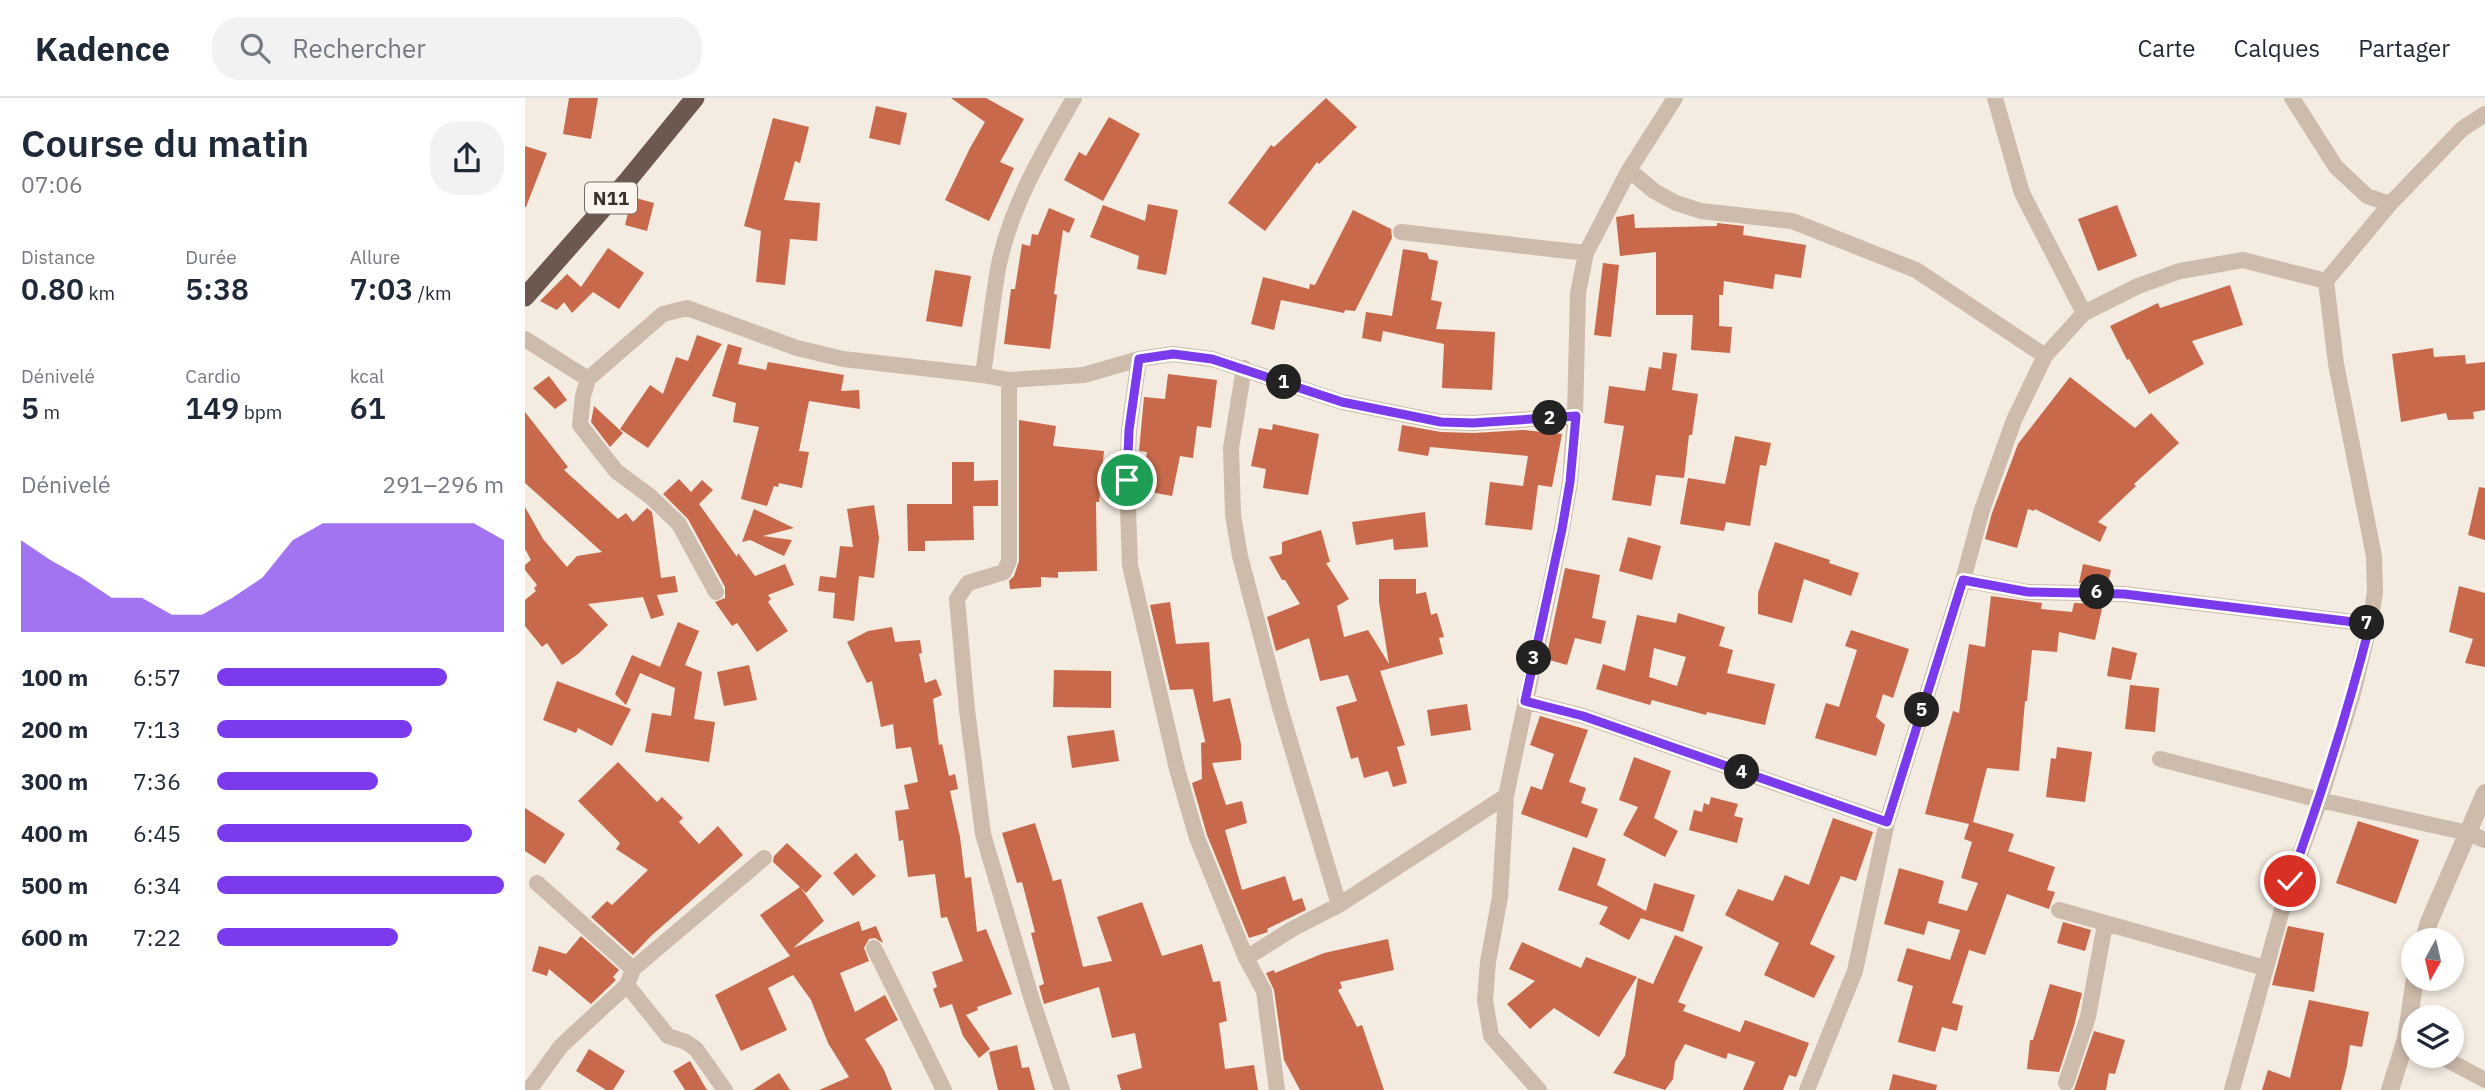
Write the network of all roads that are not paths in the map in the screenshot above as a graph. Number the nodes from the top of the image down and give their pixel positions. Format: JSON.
{"nodes":[{"id":1,"x":695,"y":98,"type":"edge"},
{"id":2,"x":1074,"y":98,"type":"edge"},
{"id":3,"x":1675,"y":98,"type":"edge"},
{"id":4,"x":1995,"y":98,"type":"edge"},
{"id":5,"x":2292,"y":98,"type":"edge"},
{"id":6,"x":2485,"y":114,"type":"edge"},
{"id":7,"x":1629,"y":170,"type":"junction"},
{"id":8,"x":2390,"y":204,"type":"junction"},
{"id":9,"x":1401,"y":232,"type":"dead end"},
{"id":10,"x":1585,"y":253,"type":"junction"},
{"id":11,"x":2326,"y":281,"type":"junction"},
{"id":12,"x":525,"y":297,"type":"edge"},
{"id":13,"x":2084,"y":313,"type":"junction"},
{"id":14,"x":525,"y":339,"type":"edge"},
{"id":15,"x":2045,"y":356,"type":"junction"},
{"id":16,"x":1139,"y":359,"type":"junction"},
{"id":17,"x":1244,"y":369,"type":"junction"},
{"id":18,"x":983,"y":375,"type":"junction"},
{"id":19,"x":587,"y":379,"type":"junction"},
{"id":20,"x":1009,"y":380,"type":"junction"},
{"id":21,"x":1576,"y":416,"type":"junction"},
{"id":22,"x":1963,"y":580,"type":"junction"},
{"id":23,"x":716,"y":592,"type":"dead end"},
{"id":24,"x":2370,"y":624,"type":"junction"},
{"id":25,"x":1525,"y":701,"type":"junction"},
{"id":26,"x":2160,"y":759,"type":"dead end"},
{"id":27,"x":2485,"y":793,"type":"edge"},
{"id":28,"x":1506,"y":796,"type":"junction"},
{"id":29,"x":2320,"y":800,"type":"junction"},
{"id":30,"x":1887,"y":822,"type":"junction"},
{"id":31,"x":2468,"y":833,"type":"junction"},
{"id":32,"x":2485,"y":840,"type":"edge"},
{"id":33,"x":764,"y":858,"type":"dead end"},
{"id":34,"x":537,"y":883,"type":"dead end"},
{"id":35,"x":1339,"y":905,"type":"junction"},
{"id":36,"x":2059,"y":910,"type":"dead end"},
{"id":37,"x":2105,"y":924,"type":"junction"},
{"id":38,"x":2427,"y":928,"type":"edge"},
{"id":39,"x":874,"y":948,"type":"dead end"},
{"id":40,"x":1246,"y":958,"type":"junction"},
{"id":41,"x":2265,"y":968,"type":"junction"},
{"id":42,"x":633,"y":969,"type":"junction"},
{"id":43,"x":627,"y":985,"type":"junction"},
{"id":44,"x":2401,"y":1063,"type":"edge"},
{"id":45,"x":2462,"y":1068,"type":"edge"},
{"id":46,"x":2485,"y":1080,"type":"edge"},
{"id":47,"x":2066,"y":1083,"type":"dead end"},
{"id":48,"x":529,"y":1090,"type":"edge"},
{"id":49,"x":725,"y":1090,"type":"edge"},
{"id":50,"x":944,"y":1090,"type":"edge"},
{"id":51,"x":1062,"y":1090,"type":"edge"},
{"id":52,"x":1277,"y":1090,"type":"edge"},
{"id":53,"x":1539,"y":1090,"type":"edge"},
{"id":54,"x":1807,"y":1090,"type":"edge"},
{"id":55,"x":2232,"y":1090,"type":"edge"},
{"id":56,"x":2390,"y":1090,"type":"edge"}],
"edges":[{"from":1,"to":12,"type":"highway","number":"N11"},
{"from":2,"to":18,"type":"street"},
{"from":3,"to":7,"type":"street"},
{"from":4,"to":13,"type":"street"},
{"from":5,"to":8,"type":"street"},
{"from":6,"to":8,"type":"street"},
{"from":7,"to":10,"type":"street"},
{"from":7,"to":15,"type":"street"},
{"from":8,"to":11,"type":"street"},
{"from":9,"to":10,"type":"street"},
{"from":10,"to":21,"type":"street"},
{"from":11,"to":13,"type":"street"},
{"from":11,"to":24,"type":"street"},
{"from":13,"to":15,"type":"street"},
{"from":14,"to":19,"type":"street"},
{"from":15,"to":22,"type":"street"},
{"from":16,"to":17,"type":"street"},
{"from":16,"to":20,"type":"street"},
{"from":16,"to":40,"type":"street"},
{"from":17,"to":21,"type":"street"},
{"from":17,"to":35,"type":"street"},
{"from":18,"to":19,"type":"street"},
{"from":18,"to":20,"type":"street"},
{"from":19,"to":23,"type":"street"},
{"from":20,"to":51,"type":"street"},
{"from":21,"to":25,"type":"street"},
{"from":22,"to":24,"type":"street"},
{"from":22,"to":30,"type":"street"},
{"from":24,"to":29,"type":"street"},
{"from":25,"to":28,"type":"street"},
{"from":25,"to":30,"type":"street"},
{"from":26,"to":29,"type":"street"},
{"from":27,"to":31,"type":"street"},
{"from":28,"to":35,"type":"street"},
{"from":28,"to":53,"type":"street"},
{"from":29,"to":31,"type":"street"},
{"from":29,"to":41,"type":"street"},
{"from":30,"to":54,"type":"street"},
{"from":31,"to":32,"type":"street"},
{"from":31,"to":38,"type":"street"},
{"from":33,"to":42,"type":"street"},
{"from":34,"to":42,"type":"street"},
{"from":35,"to":40,"type":"street"},
{"from":36,"to":37,"type":"street"},
{"from":37,"to":41,"type":"street"},
{"from":37,"to":47,"type":"street"},
{"from":39,"to":50,"type":"street"},
{"from":40,"to":52,"type":"street"},
{"from":41,"to":55,"type":"street"},
{"from":42,"to":43,"type":"street"},
{"from":43,"to":48,"type":"street"},
{"from":43,"to":49,"type":"street"},
{"from":44,"to":56,"type":"street"},
{"from":45,"to":46,"type":"street"}]}
